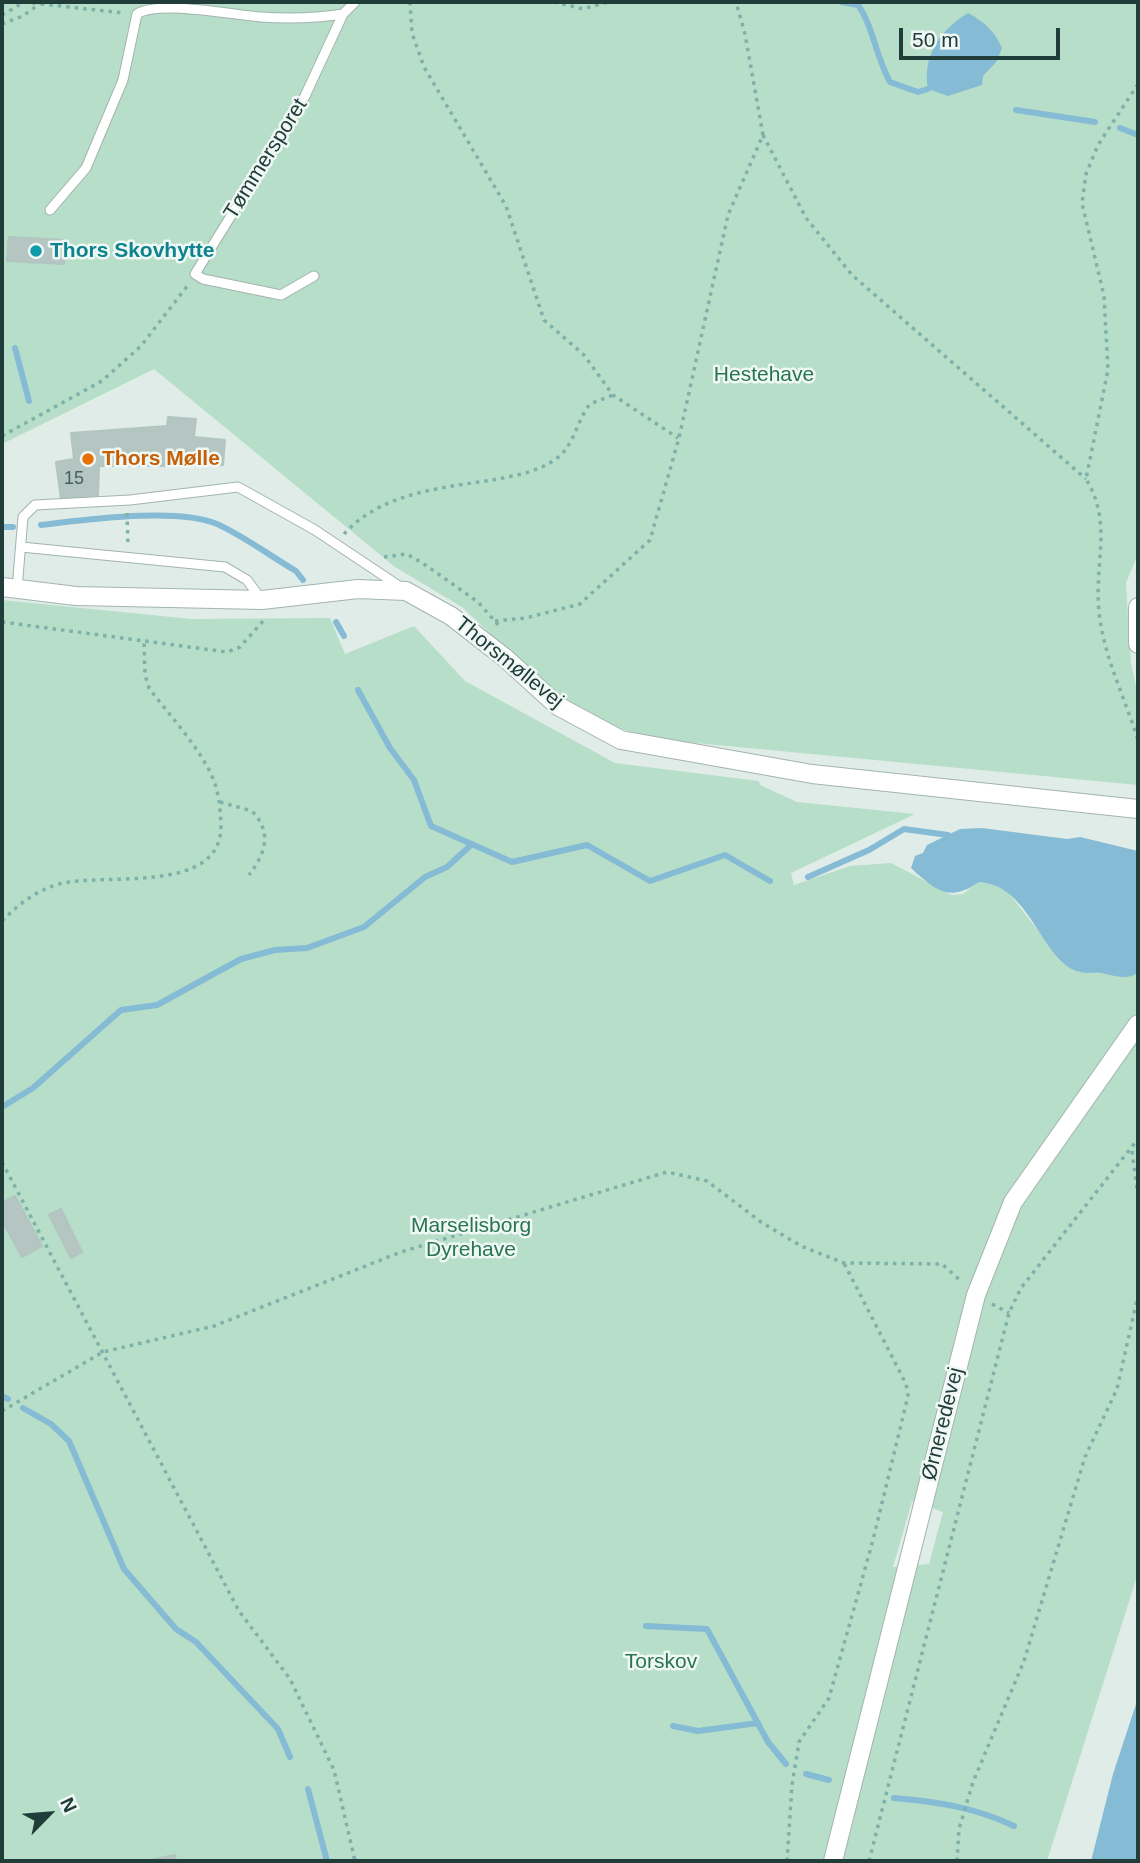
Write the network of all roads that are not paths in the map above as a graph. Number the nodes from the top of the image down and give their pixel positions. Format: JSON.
{"nodes":[{"id":1,"x":355,"y":2,"type":"edge"},
{"id":2,"x":343,"y":14,"type":"junction"},
{"id":3,"x":50,"y":210,"type":"dead end"},
{"id":4,"x":314,"y":276,"type":"dead end"},
{"id":5,"x":21,"y":547,"type":"junction"},
{"id":6,"x":9,"y":588,"type":"edge"},
{"id":7,"x":406,"y":590,"type":"junction"},
{"id":8,"x":1138,"y":607,"type":"edge"},
{"id":9,"x":264,"y":608,"type":"junction"},
{"id":10,"x":1138,"y":644,"type":"edge"},
{"id":11,"x":1138,"y":809,"type":"edge"},
{"id":12,"x":1138,"y":1024,"type":"edge"},
{"id":13,"x":832,"y":1861,"type":"edge"}],
"edges":[{"from":1,"to":2,"type":"lane","name":"Tømmersporet"},
{"from":2,"to":3,"type":"lane"},
{"from":2,"to":4,"type":"lane","name":"Tømmersporet"},
{"from":5,"to":6,"type":"lane"},
{"from":5,"to":7,"type":"lane"},
{"from":5,"to":9,"type":"lane"},
{"from":6,"to":9,"type":"street","name":"Thorsmøllevej"},
{"from":7,"to":9,"type":"street","name":"Thorsmøllevej"},
{"from":7,"to":11,"type":"street","name":"Thorsmøllevej"},
{"from":8,"to":10,"type":"street"},
{"from":12,"to":13,"type":"street","name":"Ørneredevej"}]}
